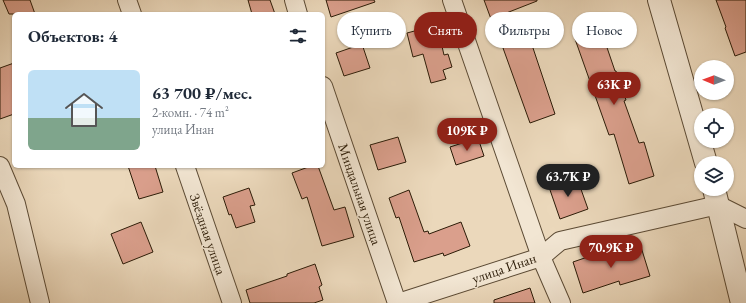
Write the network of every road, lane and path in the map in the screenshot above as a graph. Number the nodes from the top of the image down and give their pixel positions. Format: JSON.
{"nodes":[{"id":1,"x":127,"y":0,"type":"edge"},
{"id":2,"x":294,"y":0,"type":"edge"},
{"id":3,"x":452,"y":0,"type":"edge"},
{"id":4,"x":659,"y":0,"type":"edge"},
{"id":5,"x":131,"y":12,"type":"edge"},
{"id":6,"x":297,"y":12,"type":"edge"},
{"id":7,"x":325,"y":92,"type":"edge"},
{"id":8,"x":704,"y":156,"type":"edge"},
{"id":9,"x":0,"y":166,"type":"edge"},
{"id":10,"x":185,"y":168,"type":"edge"},
{"id":11,"x":716,"y":197,"type":"edge"},
{"id":12,"x":746,"y":218,"type":"edge"},
{"id":13,"x":540,"y":256,"type":"junction"},
{"id":14,"x":40,"y":303,"type":"edge"},
{"id":15,"x":232,"y":303,"type":"edge"},
{"id":16,"x":398,"y":303,"type":"edge"},
{"id":17,"x":561,"y":303,"type":"edge"},
{"id":18,"x":742,"y":303,"type":"edge"}],
"edges":[{"from":1,"to":5,"type":"street"},
{"from":2,"to":6,"type":"street"},
{"from":3,"to":13,"type":"street"},
{"from":4,"to":8,"type":"street"},
{"from":7,"to":16,"type":"street","name":"Миндальная улица"},
{"from":9,"to":14,"type":"street"},
{"from":10,"to":15,"type":"street","name":"Звёздная улица"},
{"from":11,"to":12,"type":"street"},
{"from":11,"to":13,"type":"street","name":"улица Инан"},
{"from":11,"to":18,"type":"street"},
{"from":13,"to":16,"type":"street","name":"улица Инан"},
{"from":13,"to":17,"type":"street"}]}
